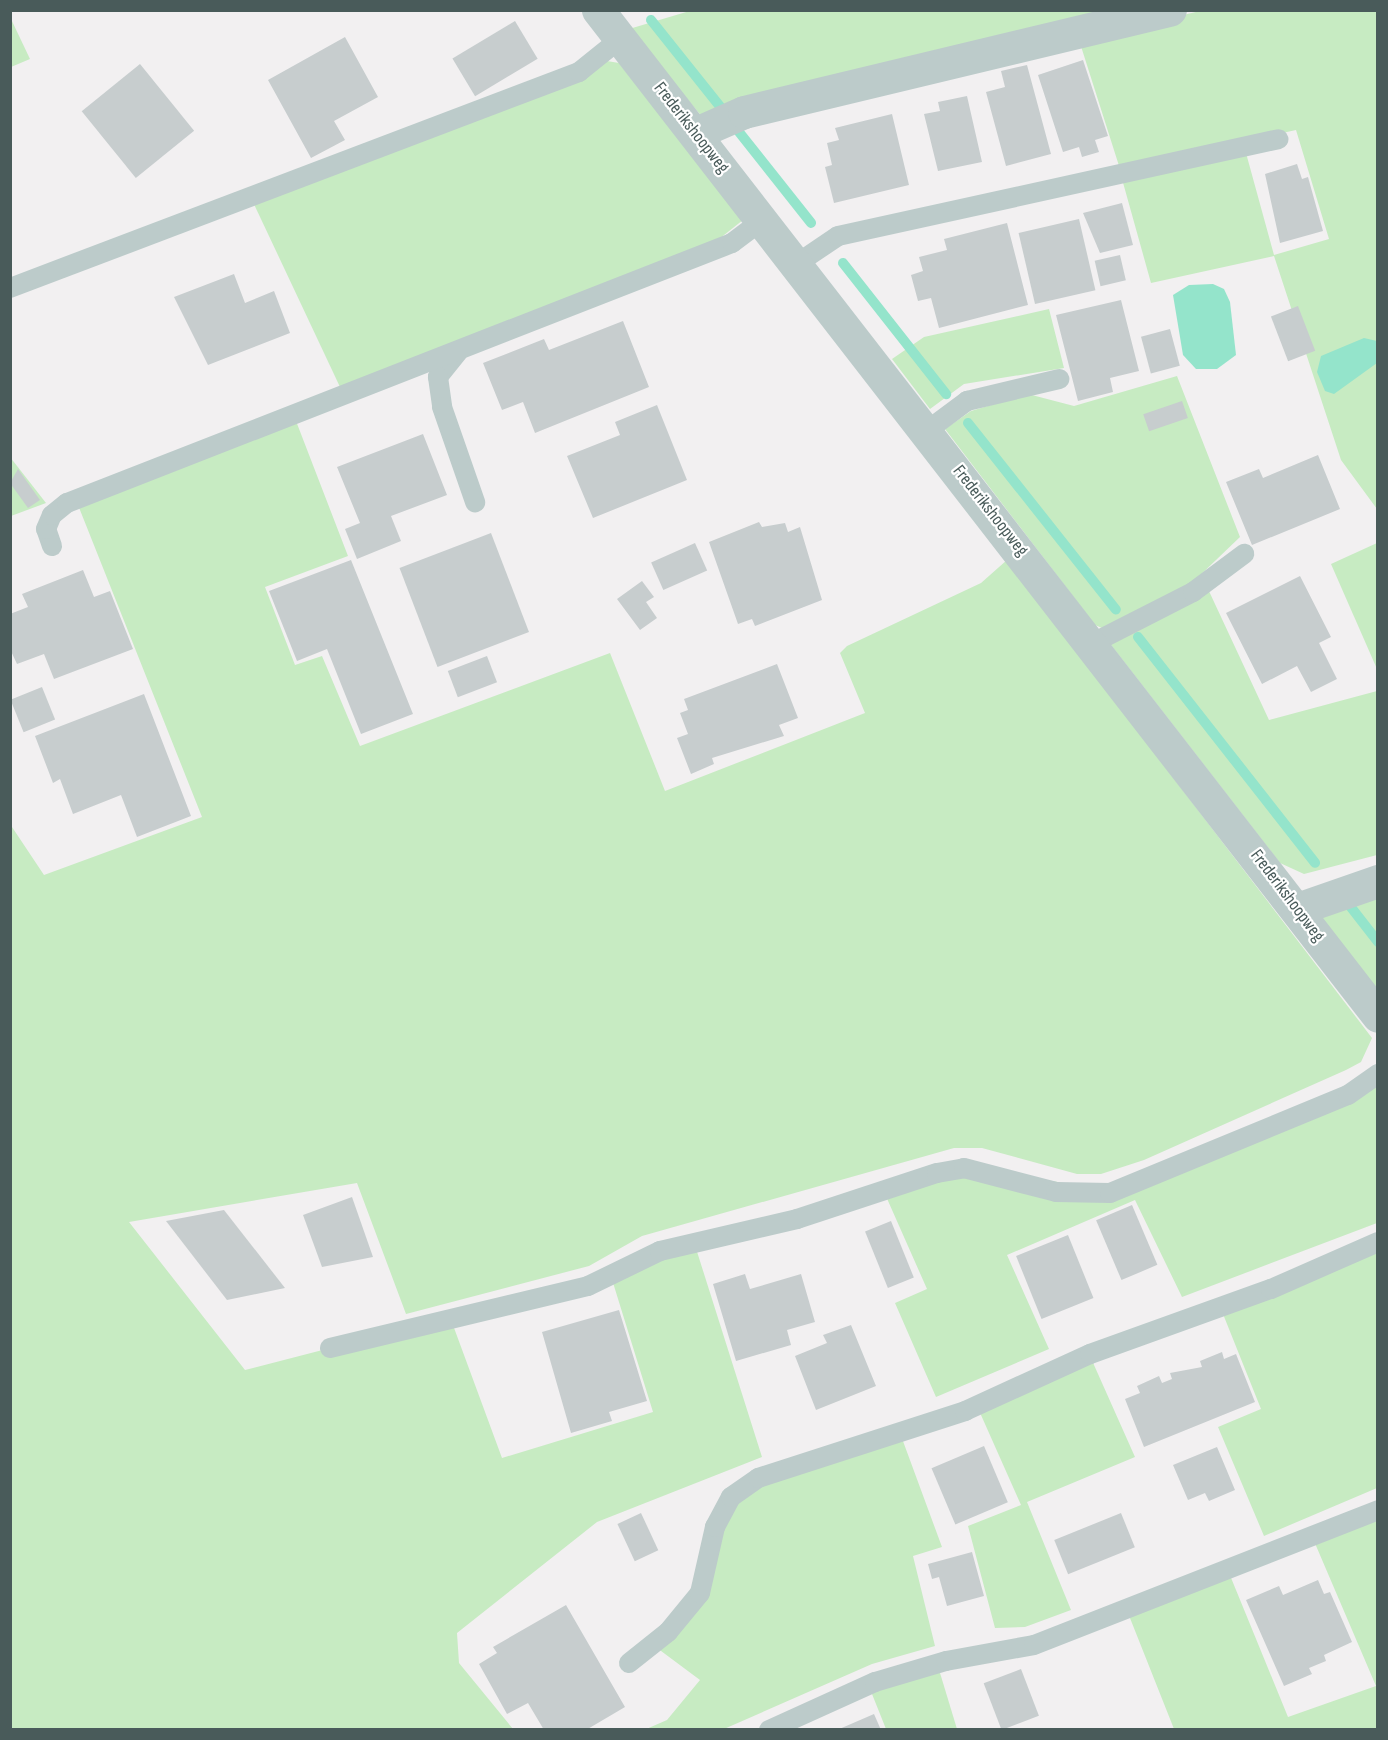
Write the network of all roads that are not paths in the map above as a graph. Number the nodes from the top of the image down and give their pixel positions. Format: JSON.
{"nodes":[{"id":1,"x":598,"y":10,"type":"edge"},
{"id":2,"x":1170,"y":10,"type":"edge"},
{"id":3,"x":620,"y":39,"type":"junction"},
{"id":4,"x":696,"y":133,"type":"junction"},
{"id":5,"x":1278,"y":139,"type":"dead end"},
{"id":6,"x":763,"y":220,"type":"junction"},
{"id":7,"x":798,"y":263,"type":"junction"},
{"id":8,"x":10,"y":288,"type":"edge"},
{"id":9,"x":460,"y":350,"type":"junction"},
{"id":10,"x":1059,"y":379,"type":"dead end"},
{"id":11,"x":928,"y":430,"type":"junction"},
{"id":12,"x":475,"y":502,"type":"dead end"},
{"id":13,"x":52,"y":546,"type":"dead end"},
{"id":14,"x":1244,"y":554,"type":"dead end"},
{"id":15,"x":1093,"y":643,"type":"junction"},
{"id":16,"x":1377,"y":881,"type":"edge"},
{"id":17,"x":1297,"y":909,"type":"junction"},
{"id":18,"x":1377,"y":1016,"type":"edge"},
{"id":19,"x":1377,"y":1074,"type":"edge"},
{"id":20,"x":1377,"y":1242,"type":"edge"},
{"id":21,"x":330,"y":1348,"type":"dead end"},
{"id":22,"x":1377,"y":1510,"type":"edge"},
{"id":23,"x":629,"y":1663,"type":"dead end"},
{"id":24,"x":769,"y":1730,"type":"edge"}],
"edges":[{"from":1,"to":3,"type":"street","name":"Frederikshoopweg"},
{"from":2,"to":4,"type":"street"},
{"from":3,"to":4,"type":"street","name":"Frederikshoopweg"},
{"from":3,"to":8,"type":"lane"},
{"from":4,"to":6,"type":"street","name":"Frederikshoopweg"},
{"from":5,"to":7,"type":"lane"},
{"from":6,"to":7,"type":"street","name":"Frederikshoopweg"},
{"from":6,"to":9,"type":"lane"},
{"from":7,"to":11,"type":"street","name":"Frederikshoopweg"},
{"from":9,"to":12,"type":"lane"},
{"from":9,"to":13,"type":"lane"},
{"from":10,"to":11,"type":"lane"},
{"from":11,"to":15,"type":"street","name":"Frederikshoopweg"},
{"from":14,"to":15,"type":"lane"},
{"from":15,"to":17,"type":"street","name":"Frederikshoopweg"},
{"from":16,"to":17,"type":"street"},
{"from":17,"to":18,"type":"street","name":"Frederikshoopweg"},
{"from":19,"to":21,"type":"lane"},
{"from":20,"to":23,"type":"lane"},
{"from":22,"to":24,"type":"lane"}]}
